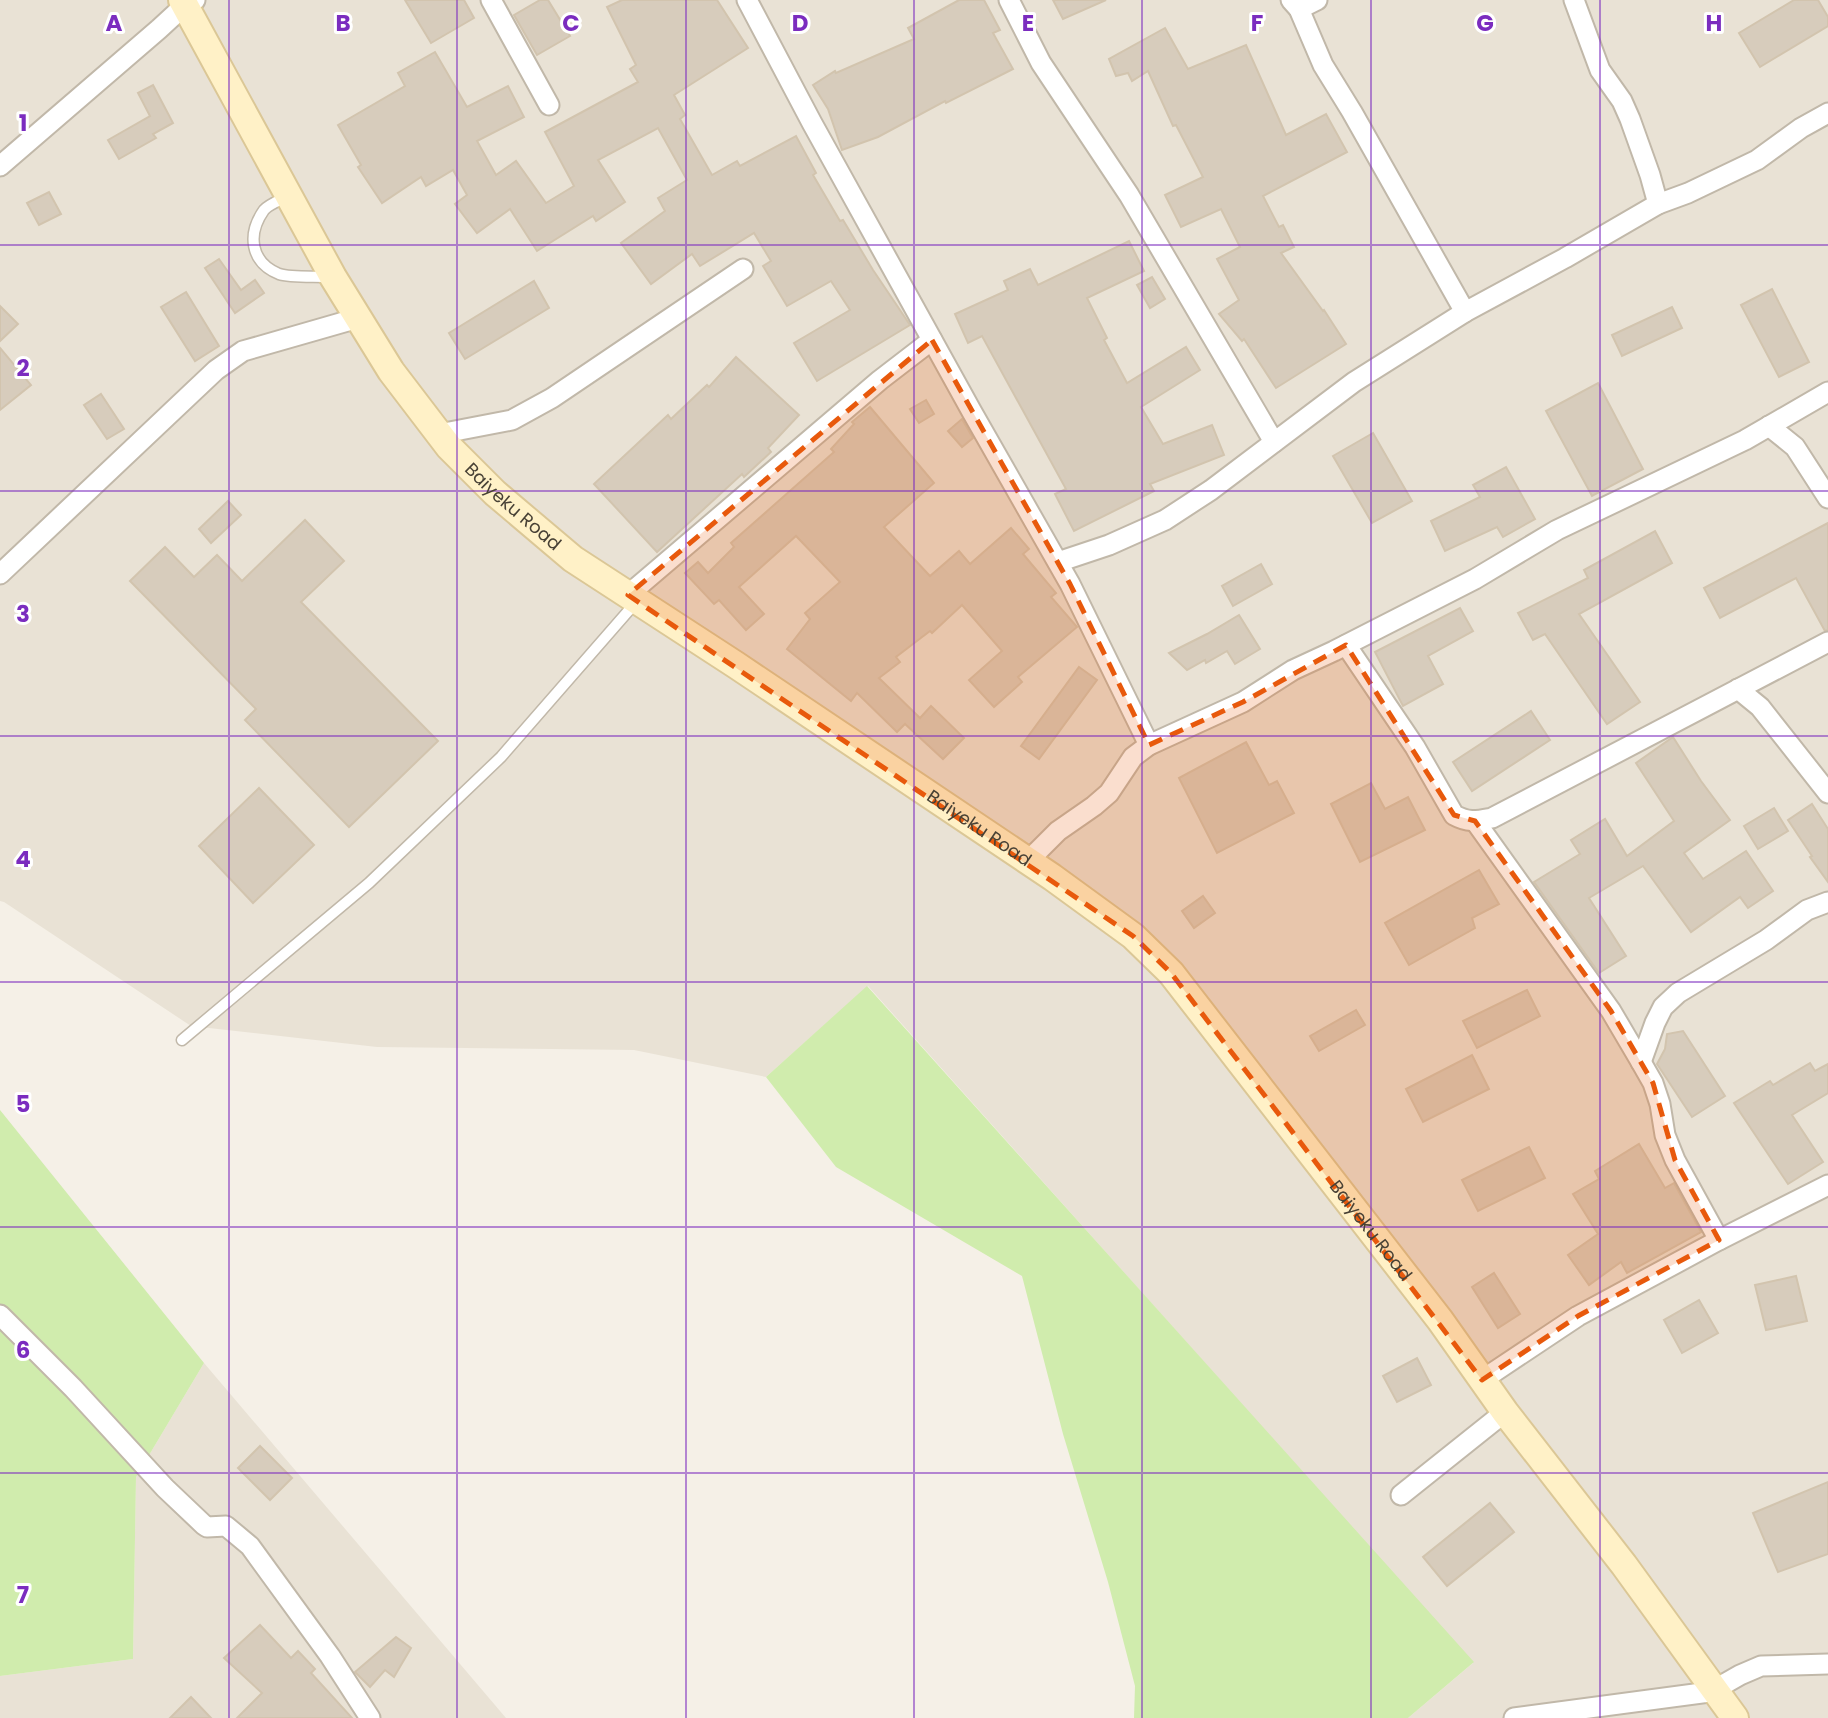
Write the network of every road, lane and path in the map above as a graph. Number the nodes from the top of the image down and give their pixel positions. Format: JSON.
{"nodes":[{"id":1,"x":491,"y":0,"type":"edge"},
{"id":2,"x":747,"y":0,"type":"edge"},
{"id":3,"x":1009,"y":0,"type":"edge"},
{"id":4,"x":1317,"y":0,"type":"edge"},
{"id":5,"x":1574,"y":0,"type":"edge"},
{"id":6,"x":188,"y":2,"type":"edge"},
{"id":7,"x":1295,"y":5,"type":"edge"},
{"id":8,"x":549,"y":105,"type":"dead end"},
{"id":9,"x":1828,"y":113,"type":"edge"},
{"id":10,"x":0,"y":166,"type":"edge"},
{"id":11,"x":288,"y":196,"type":"junction"},
{"id":12,"x":1658,"y":204,"type":"junction"},
{"id":13,"x":743,"y":269,"type":"dead end"},
{"id":14,"x":333,"y":277,"type":"junction"},
{"id":15,"x":1465,"y":312,"type":"junction"},
{"id":16,"x":358,"y":318,"type":"junction"},
{"id":17,"x":932,"y":340,"type":"junction"},
{"id":18,"x":1828,"y":392,"type":"edge"},
{"id":19,"x":1769,"y":426,"type":"junction"},
{"id":20,"x":439,"y":435,"type":"junction"},
{"id":21,"x":1274,"y":442,"type":"junction"},
{"id":22,"x":1828,"y":498,"type":"edge"},
{"id":23,"x":1058,"y":562,"type":"junction"},
{"id":24,"x":0,"y":574,"type":"edge"},
{"id":25,"x":633,"y":598,"type":"junction"},
{"id":26,"x":1828,"y":642,"type":"edge"},
{"id":27,"x":1346,"y":645,"type":"junction"},
{"id":28,"x":1756,"y":680,"type":"junction"},
{"id":29,"x":1738,"y":689,"type":"junction"},
{"id":30,"x":1760,"y":707,"type":"junction"},
{"id":31,"x":1149,"y":745,"type":"junction"},
{"id":32,"x":1828,"y":793,"type":"edge"},
{"id":33,"x":1475,"y":821,"type":"junction"},
{"id":34,"x":1028,"y":861,"type":"junction"},
{"id":35,"x":1828,"y":902,"type":"edge"},
{"id":36,"x":182,"y":1040,"type":"dead end"},
{"id":37,"x":1641,"y":1062,"type":"junction"},
{"id":38,"x":1828,"y":1185,"type":"edge"},
{"id":39,"x":1718,"y":1240,"type":"junction"},
{"id":40,"x":0,"y":1315,"type":"edge"},
{"id":41,"x":1482,"y":1380,"type":"junction"},
{"id":42,"x":1505,"y":1412,"type":"junction"},
{"id":43,"x":1401,"y":1495,"type":"dead end"},
{"id":44,"x":1828,"y":1664,"type":"edge"},
{"id":45,"x":1717,"y":1691,"type":"junction"},
{"id":46,"x":370,"y":1718,"type":"edge"},
{"id":47,"x":1514,"y":1718,"type":"edge"},
{"id":48,"x":1735,"y":1718,"type":"edge"}],
"edges":[{"from":1,"to":8,"type":"street"},
{"from":2,"to":17,"type":"street"},
{"from":3,"to":21,"type":"street"},
{"from":4,"to":7,"type":"street"},
{"from":5,"to":12,"type":"street"},
{"from":6,"to":10,"type":"street"},
{"from":6,"to":11,"type":"main road","name":"Baiyeku Road"},
{"from":7,"to":15,"type":"street"},
{"from":9,"to":12,"type":"street"},
{"from":11,"to":14,"type":"main road","name":"Baiyeku Road"},
{"from":11,"to":14,"type":"lane"},
{"from":12,"to":15,"type":"street"},
{"from":13,"to":20,"type":"street"},
{"from":14,"to":16,"type":"main road","name":"Baiyeku Road"},
{"from":15,"to":21,"type":"street"},
{"from":16,"to":20,"type":"main road","name":"Baiyeku Road"},
{"from":16,"to":24,"type":"street"},
{"from":17,"to":23,"type":"street"},
{"from":17,"to":25,"type":"street"},
{"from":18,"to":19,"type":"street"},
{"from":19,"to":22,"type":"street"},
{"from":19,"to":27,"type":"street"},
{"from":20,"to":25,"type":"main road","name":"Baiyeku Road"},
{"from":21,"to":23,"type":"street"},
{"from":23,"to":31,"type":"street"},
{"from":25,"to":34,"type":"main road","name":"Baiyeku Road"},
{"from":25,"to":36,"type":"lane"},
{"from":26,"to":28,"type":"street"},
{"from":27,"to":31,"type":"street"},
{"from":27,"to":33,"type":"street"},
{"from":28,"to":29,"type":"street"},
{"from":28,"to":30,"type":"street"},
{"from":29,"to":30,"type":"street"},
{"from":29,"to":33,"type":"street"},
{"from":30,"to":32,"type":"street"},
{"from":31,"to":34,"type":"street"},
{"from":33,"to":37,"type":"street"},
{"from":34,"to":41,"type":"main road","name":"Baiyeku Road"},
{"from":35,"to":37,"type":"street"},
{"from":37,"to":39,"type":"street"},
{"from":38,"to":39,"type":"street"},
{"from":39,"to":41,"type":"street"},
{"from":40,"to":46,"type":"street"},
{"from":41,"to":42,"type":"main road","name":"Baiyeku Road"},
{"from":42,"to":43,"type":"street"},
{"from":42,"to":45,"type":"main road","name":"Baiyeku Road"},
{"from":44,"to":45,"type":"street"},
{"from":45,"to":47,"type":"street"},
{"from":45,"to":48,"type":"main road","name":"Baiyeku Road"}]}
